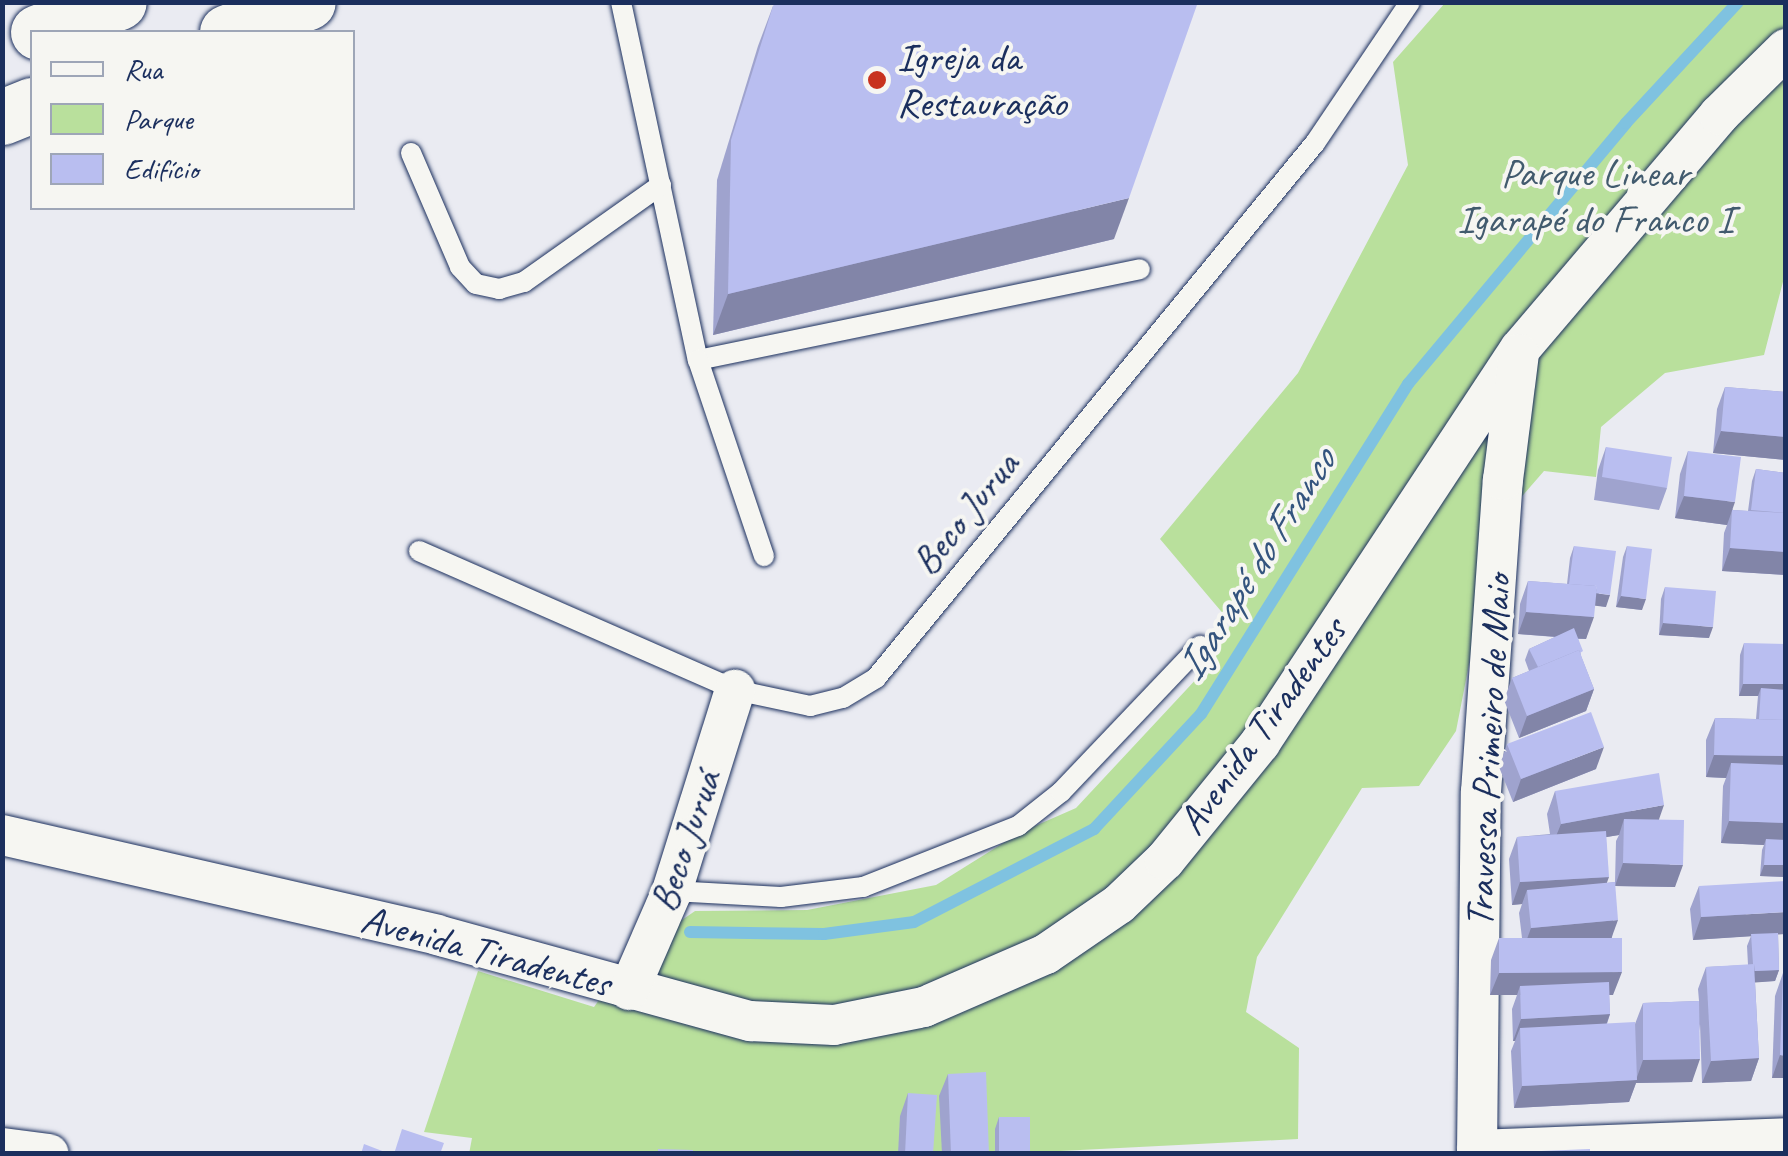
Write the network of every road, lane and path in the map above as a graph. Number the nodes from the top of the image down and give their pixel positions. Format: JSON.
{"nodes":[{"id":1,"x":119,"y":2,"type":"edge"},
{"id":2,"x":308,"y":2,"type":"edge"},
{"id":3,"x":620,"y":2,"type":"edge"},
{"id":4,"x":1410,"y":2,"type":"edge"},
{"id":5,"x":46,"y":30,"type":"edge"},
{"id":6,"x":233,"y":30,"type":"edge"},
{"id":7,"x":30,"y":36,"type":"edge"},
{"id":8,"x":2,"y":46,"type":"edge"},
{"id":9,"x":1786,"y":49,"type":"edge"},
{"id":10,"x":30,"y":107,"type":"edge"},
{"id":11,"x":2,"y":117,"type":"edge"},
{"id":12,"x":411,"y":153,"type":"dead end"},
{"id":13,"x":660,"y":185,"type":"junction"},
{"id":14,"x":1140,"y":269,"type":"dead end"},
{"id":15,"x":1520,"y":349,"type":"junction"},
{"id":16,"x":698,"y":360,"type":"junction"},
{"id":17,"x":418,"y":551,"type":"dead end"},
{"id":18,"x":764,"y":556,"type":"dead end"},
{"id":19,"x":1200,"y":646,"type":"dead end"},
{"id":20,"x":735,"y":690,"type":"junction"},
{"id":21,"x":2,"y":835,"type":"edge"},
{"id":22,"x":672,"y":891,"type":"junction"},
{"id":23,"x":629,"y":990,"type":"junction"},
{"id":24,"x":1786,"y":1138,"type":"edge"},
{"id":25,"x":2,"y":1148,"type":"edge"},
{"id":26,"x":1477,"y":1152,"type":"edge"},
{"id":27,"x":49,"y":1154,"type":"edge"}],
"edges":[{"from":1,"to":5,"type":"highway"},
{"from":2,"to":6,"type":"highway"},
{"from":3,"to":13,"type":"lane"},
{"from":4,"to":20,"type":"lane","name":"Beco Jurua"},
{"from":7,"to":8,"type":"highway"},
{"from":9,"to":15,"type":"street","name":"Avenida Tiradentes"},
{"from":10,"to":11,"type":"highway"},
{"from":12,"to":13,"type":"lane"},
{"from":13,"to":16,"type":"lane"},
{"from":14,"to":16,"type":"lane"},
{"from":15,"to":23,"type":"street","name":"Avenida Tiradentes"},
{"from":15,"to":26,"type":"street","name":"Travessa Primeiro de Maio"},
{"from":16,"to":18,"type":"lane"},
{"from":17,"to":20,"type":"lane","name":"Beco Jurua"},
{"from":19,"to":22,"type":"lane"},
{"from":20,"to":22,"type":"street","name":"Beco Juruá"},
{"from":21,"to":23,"type":"street","name":"Avenida Tiradentes"},
{"from":22,"to":23,"type":"street","name":"Beco Juruá"},
{"from":24,"to":26,"type":"street"},
{"from":25,"to":27,"type":"street"}]}
